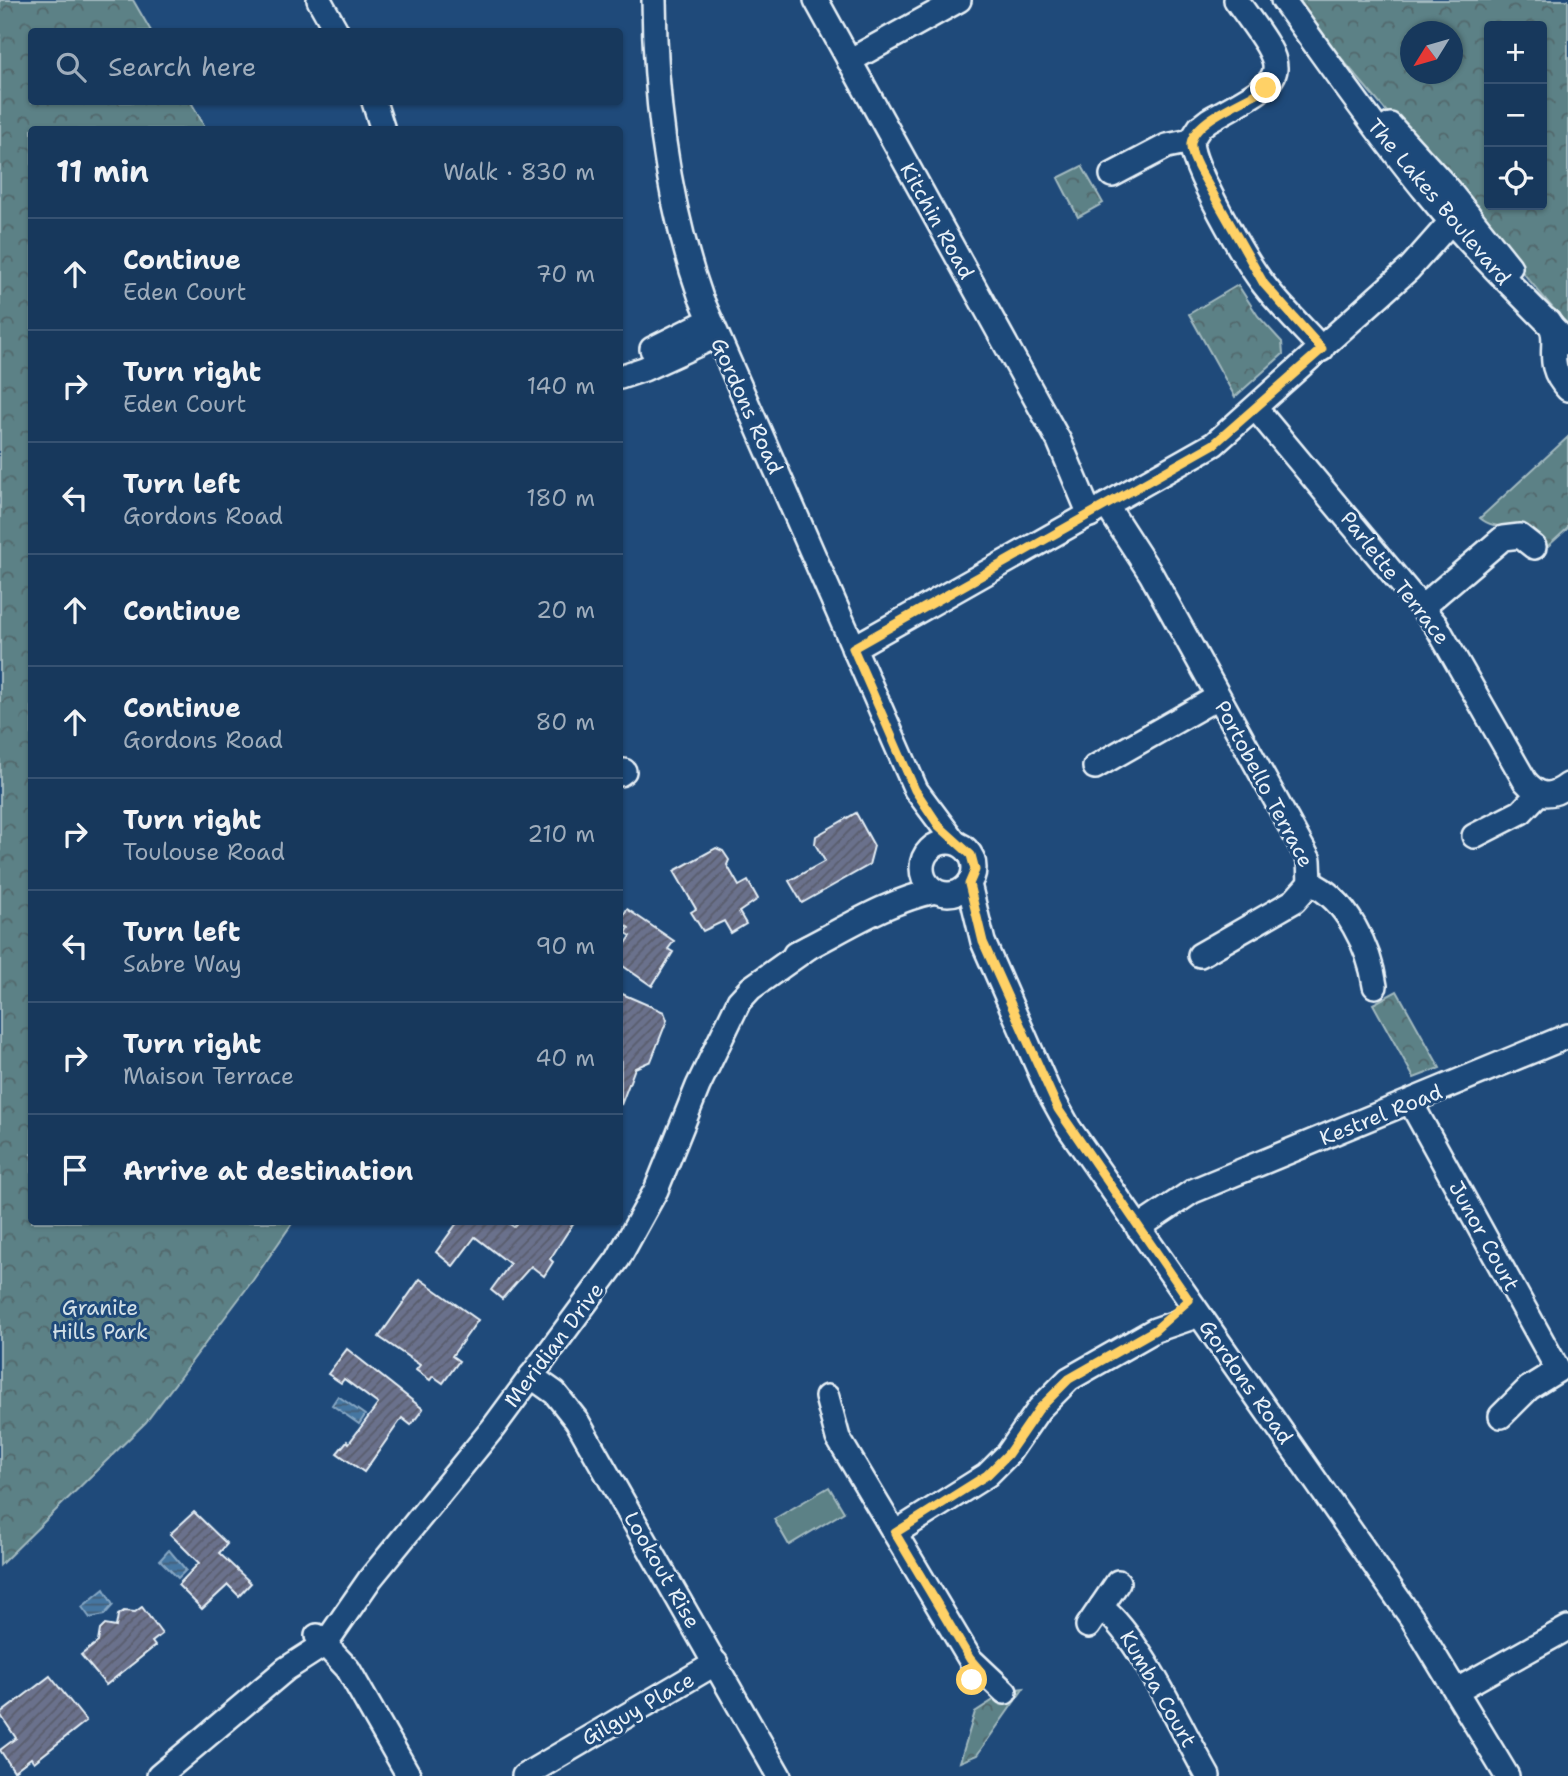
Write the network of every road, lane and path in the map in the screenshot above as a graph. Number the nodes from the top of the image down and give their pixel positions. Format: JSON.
{"nodes":[{"id":1,"x":319,"y":0,"type":"edge"},
{"id":2,"x":654,"y":0,"type":"edge"},
{"id":3,"x":816,"y":0,"type":"edge"},
{"id":4,"x":959,"y":0,"type":"edge"},
{"id":5,"x":1236,"y":0,"type":"edge"},
{"id":6,"x":1283,"y":0,"type":"edge"},
{"id":7,"x":335,"y":28,"type":"edge"},
{"id":8,"x":849,"y":61,"type":"junction"},
{"id":9,"x":375,"y":105,"type":"edge"},
{"id":10,"x":382,"y":126,"type":"edge"},
{"id":11,"x":1191,"y":141,"type":"junction"},
{"id":12,"x":1112,"y":175,"type":"dead end"},
{"id":13,"x":1460,"y":222,"type":"junction"},
{"id":14,"x":713,"y":328,"type":"junction"},
{"id":15,"x":1560,"y":335,"type":"edge"},
{"id":16,"x":1322,"y":349,"type":"junction"},
{"id":17,"x":623,"y":368,"type":"edge"},
{"id":18,"x":623,"y":376,"type":"edge"},
{"id":19,"x":1568,"y":389,"type":"edge"},
{"id":20,"x":1256,"y":410,"type":"junction"},
{"id":21,"x":1105,"y":506,"type":"junction"},
{"id":22,"x":1534,"y":547,"type":"dead end"},
{"id":23,"x":1422,"y":607,"type":"junction"},
{"id":24,"x":853,"y":648,"type":"junction"},
{"id":25,"x":1218,"y":697,"type":"junction"},
{"id":26,"x":1094,"y":767,"type":"dead end"},
{"id":27,"x":1568,"y":785,"type":"edge"},
{"id":28,"x":915,"y":790,"type":"junction"},
{"id":29,"x":1539,"y":793,"type":"junction"},
{"id":30,"x":1474,"y":836,"type":"dead end"},
{"id":31,"x":954,"y":841,"type":"junction"},
{"id":32,"x":924,"y":859,"type":"junction"},
{"id":33,"x":1310,"y":883,"type":"junction"},
{"id":34,"x":969,"y":884,"type":"junction"},
{"id":35,"x":941,"y":892,"type":"junction"},
{"id":36,"x":869,"y":912,"type":"junction"},
{"id":37,"x":983,"y":942,"type":"junction"},
{"id":38,"x":1200,"y":955,"type":"dead end"},
{"id":39,"x":1376,"y":986,"type":"dead end"},
{"id":40,"x":1568,"y":1036,"type":"edge"},
{"id":41,"x":1411,"y":1102,"type":"junction"},
{"id":42,"x":1133,"y":1222,"type":"junction"},
{"id":43,"x":1194,"y":1307,"type":"junction"},
{"id":44,"x":1563,"y":1367,"type":"edge"},
{"id":45,"x":531,"y":1376,"type":"junction"},
{"id":46,"x":827,"y":1397,"type":"dead end"},
{"id":47,"x":1501,"y":1416,"type":"dead end"},
{"id":48,"x":895,"y":1533,"type":"junction"},
{"id":49,"x":1118,"y":1582,"type":"dead end"},
{"id":50,"x":1568,"y":1628,"type":"edge"},
{"id":51,"x":321,"y":1640,"type":"junction"},
{"id":52,"x":716,"y":1663,"type":"junction"},
{"id":53,"x":1457,"y":1690,"type":"junction"},
{"id":54,"x":1005,"y":1692,"type":"dead end"},
{"id":55,"x":166,"y":1773,"type":"edge"},
{"id":56,"x":409,"y":1776,"type":"edge"},
{"id":57,"x":524,"y":1776,"type":"edge"},
{"id":58,"x":779,"y":1776,"type":"edge"},
{"id":59,"x":1208,"y":1776,"type":"edge"},
{"id":60,"x":1507,"y":1776,"type":"edge"}],
"edges":[{"from":1,"to":7,"type":"street"},
{"from":2,"to":14,"type":"street","name":"Gordons Road"},
{"from":3,"to":8,"type":"street","name":"Kitchin Road"},
{"from":4,"to":8,"type":"street"},
{"from":5,"to":11,"type":"street"},
{"from":6,"to":13,"type":"street","name":"The Lakes Boulevard"},
{"from":8,"to":21,"type":"street","name":"Kitchin Road"},
{"from":9,"to":10,"type":"street"},
{"from":11,"to":12,"type":"street"},
{"from":11,"to":16,"type":"street"},
{"from":13,"to":15,"type":"street","name":"The Lakes Boulevard"},
{"from":13,"to":16,"type":"street"},
{"from":14,"to":17,"type":"street"},
{"from":14,"to":18,"type":"street"},
{"from":14,"to":24,"type":"street","name":"Gordons Road"},
{"from":15,"to":19,"type":"street","name":"The Lakes Boulevard"},
{"from":16,"to":20,"type":"street"},
{"from":20,"to":21,"type":"street"},
{"from":20,"to":23,"type":"street","name":"Parlette Terrace"},
{"from":21,"to":24,"type":"street"},
{"from":21,"to":25,"type":"street","name":"Portobello Terrace"},
{"from":22,"to":23,"type":"street"},
{"from":23,"to":29,"type":"street","name":"Parlette Terrace"},
{"from":24,"to":28,"type":"street","name":"Gordons Road"},
{"from":25,"to":26,"type":"street"},
{"from":25,"to":33,"type":"street","name":"Portobello Terrace"},
{"from":27,"to":29,"type":"street"},
{"from":28,"to":31,"type":"street","name":"Gordons Road"},
{"from":28,"to":32,"type":"street","name":"Gordons Road"},
{"from":29,"to":30,"type":"street"},
{"from":31,"to":32,"type":"street"},
{"from":31,"to":34,"type":"street"},
{"from":32,"to":35,"type":"street"},
{"from":32,"to":36,"type":"street","name":"Meridian Drive"},
{"from":33,"to":38,"type":"street"},
{"from":33,"to":39,"type":"street","name":"Portobello Terrace"},
{"from":34,"to":35,"type":"street"},
{"from":34,"to":37,"type":"street","name":"Gordons Road"},
{"from":35,"to":36,"type":"street","name":"Meridian Drive"},
{"from":35,"to":37,"type":"street","name":"Gordons Road"},
{"from":36,"to":45,"type":"street","name":"Meridian Drive"},
{"from":37,"to":42,"type":"street","name":"Gordons Road"},
{"from":40,"to":41,"type":"street","name":"Kestrel Road"},
{"from":41,"to":42,"type":"street","name":"Kestrel Road"},
{"from":41,"to":44,"type":"street","name":"Junor Court"},
{"from":42,"to":43,"type":"street","name":"Gordons Road"},
{"from":43,"to":48,"type":"street"},
{"from":43,"to":53,"type":"street","name":"Gordons Road"},
{"from":44,"to":47,"type":"street","name":"Junor Court"},
{"from":45,"to":51,"type":"street","name":"Meridian Drive"},
{"from":45,"to":52,"type":"street","name":"Lookout Rise"},
{"from":46,"to":48,"type":"street"},
{"from":48,"to":54,"type":"street"},
{"from":49,"to":59,"type":"street","name":"Kumba Court"},
{"from":50,"to":53,"type":"street"},
{"from":51,"to":55,"type":"street","name":"Meridian Drive"},
{"from":51,"to":56,"type":"street"},
{"from":52,"to":57,"type":"street","name":"Gilguy Place"},
{"from":52,"to":58,"type":"street","name":"Lookout Rise"},
{"from":53,"to":60,"type":"street","name":"Gordons Road"}]}
